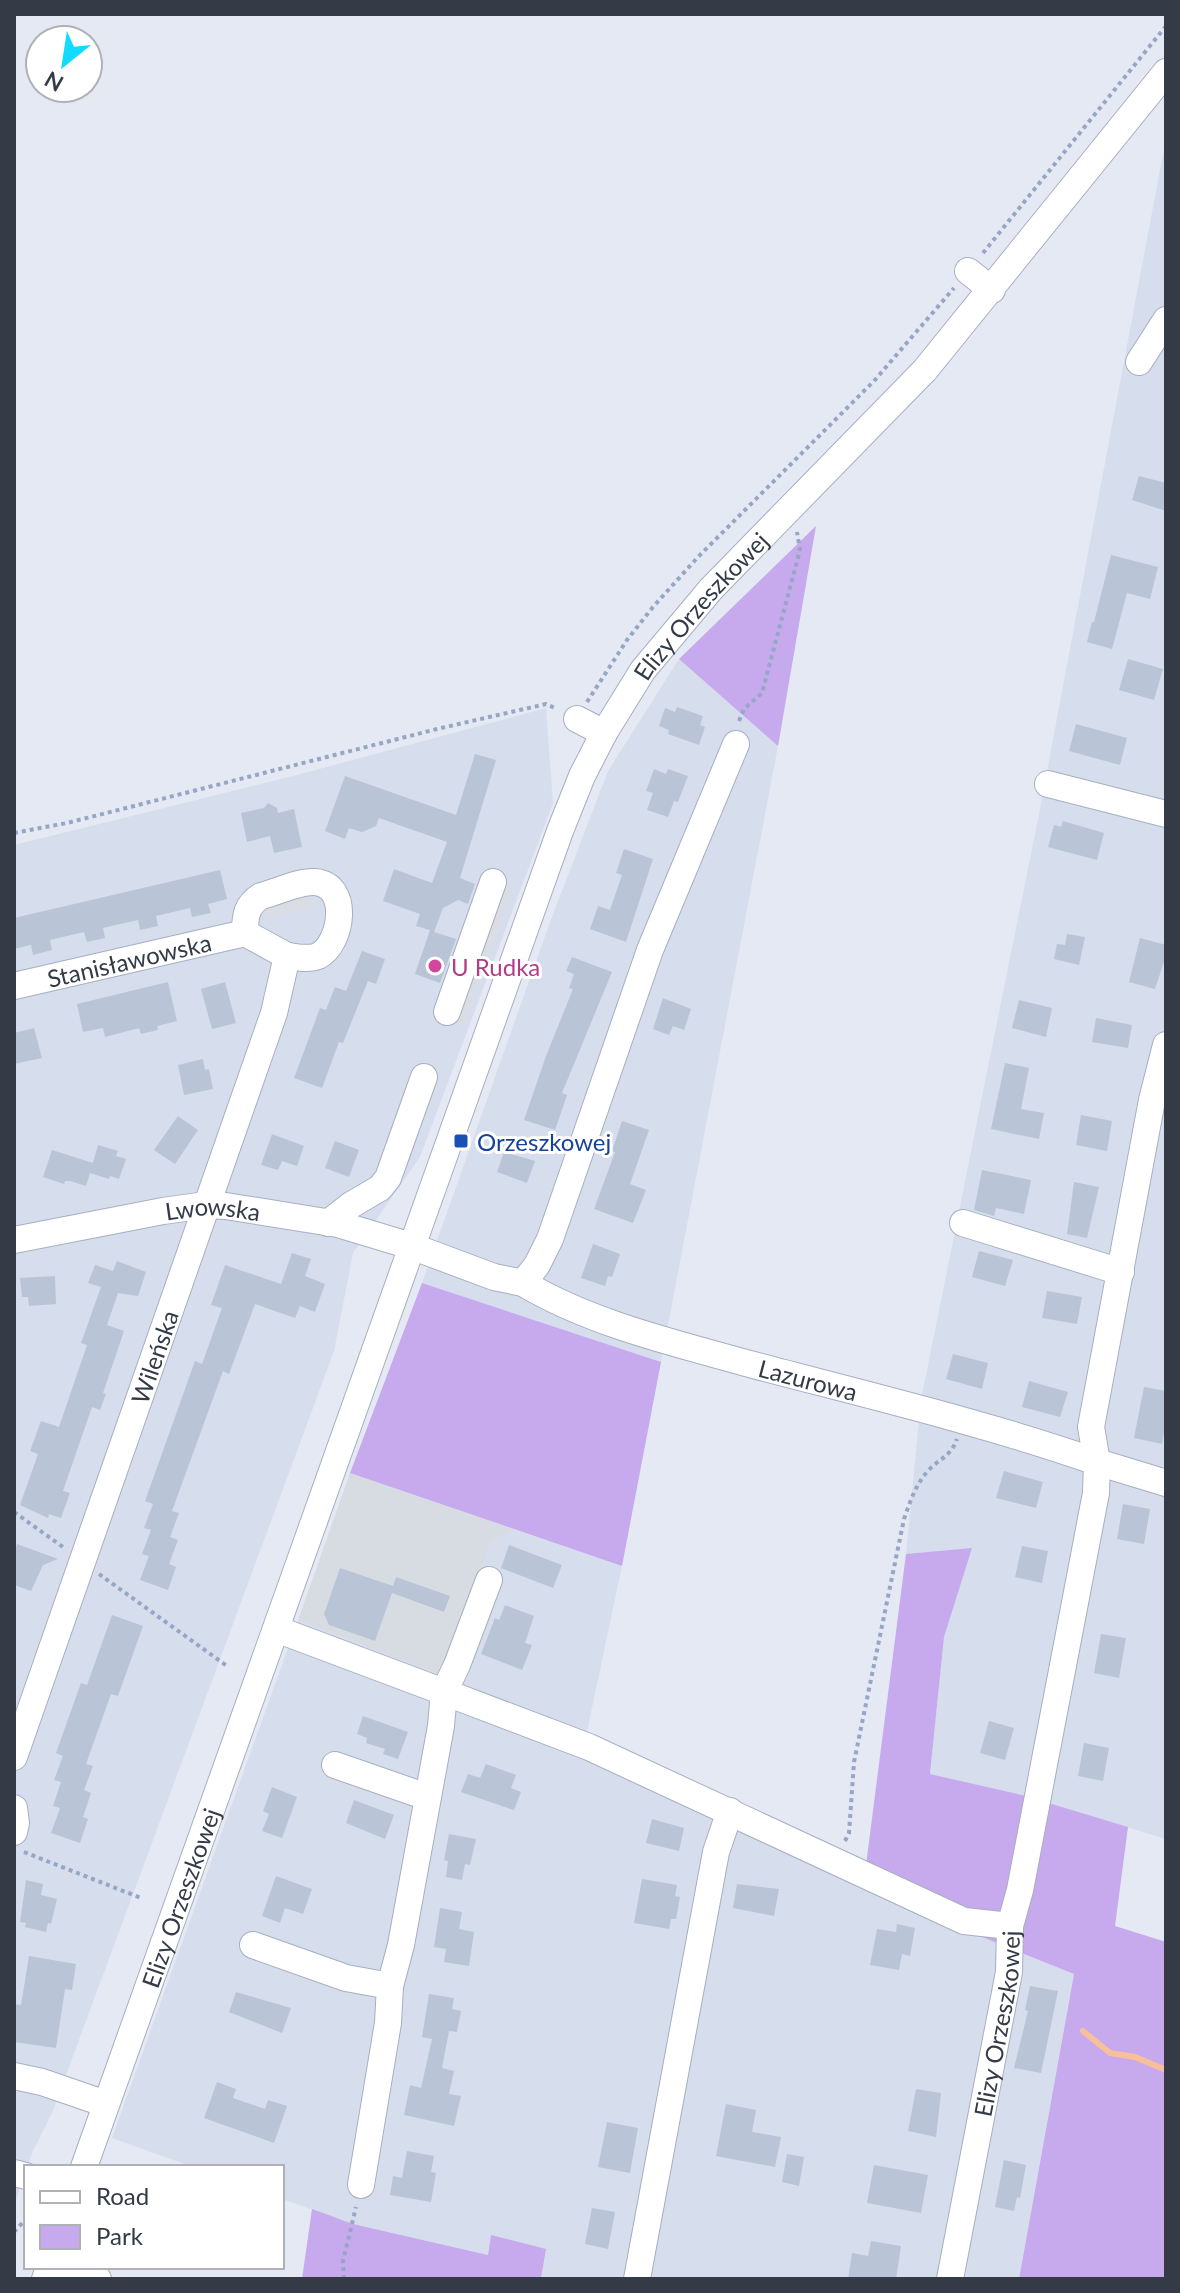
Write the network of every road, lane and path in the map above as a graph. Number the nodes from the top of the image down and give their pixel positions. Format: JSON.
{"nodes":[{"id":1,"x":1166,"y":26,"type":"edge"},
{"id":2,"x":1166,"y":72,"type":"edge"},
{"id":3,"x":968,"y":271,"type":"junction"},
{"id":4,"x":992,"y":290,"type":"junction"},
{"id":5,"x":1166,"y":320,"type":"edge"},
{"id":6,"x":1139,"y":362,"type":"dead end"},
{"id":7,"x":782,"y":515,"type":"junction"},
{"id":8,"x":577,"y":719,"type":"junction"},
{"id":9,"x":604,"y":733,"type":"junction"},
{"id":10,"x":736,"y":744,"type":"joint"},
{"id":11,"x":1048,"y":784,"type":"dead end"},
{"id":12,"x":1166,"y":814,"type":"edge"},
{"id":13,"x":14,"y":833,"type":"edge"},
{"id":14,"x":493,"y":882,"type":"dead end"},
{"id":15,"x":245,"y":933,"type":"junction"},
{"id":16,"x":468,"y":953,"type":"junction"},
{"id":17,"x":287,"y":956,"type":"junction"},
{"id":18,"x":511,"y":967,"type":"junction"},
{"id":19,"x":14,"y":986,"type":"edge"},
{"id":20,"x":447,"y":1012,"type":"dead end"},
{"id":21,"x":1166,"y":1045,"type":"edge"},
{"id":22,"x":424,"y":1077,"type":"dead end"},
{"id":23,"x":206,"y":1205,"type":"junction"},
{"id":24,"x":328,"y":1223,"type":"junction"},
{"id":25,"x":963,"y":1223,"type":"dead end"},
{"id":26,"x":14,"y":1240,"type":"edge"},
{"id":27,"x":411,"y":1246,"type":"junction"},
{"id":28,"x":1121,"y":1272,"type":"junction"},
{"id":29,"x":523,"y":1283,"type":"junction"},
{"id":30,"x":964,"y":1422,"type":"junction"},
{"id":31,"x":1097,"y":1462,"type":"junction"},
{"id":32,"x":1166,"y":1483,"type":"edge"},
{"id":33,"x":14,"y":1512,"type":"edge"},
{"id":34,"x":84,"y":1563,"type":"junction"},
{"id":35,"x":489,"y":1580,"type":"dead end"},
{"id":36,"x":276,"y":1629,"type":"junction"},
{"id":37,"x":227,"y":1666,"type":"dead end"},
{"id":38,"x":444,"y":1692,"type":"junction"},
{"id":39,"x":14,"y":1757,"type":"edge"},
{"id":40,"x":335,"y":1765,"type":"dead end"},
{"id":41,"x":427,"y":1797,"type":"junction"},
{"id":42,"x":14,"y":1808,"type":"edge"},
{"id":43,"x":730,"y":1811,"type":"junction"},
{"id":44,"x":14,"y":1832,"type":"edge"},
{"id":45,"x":14,"y":1846,"type":"edge"},
{"id":46,"x":835,"y":1862,"type":"junction"},
{"id":47,"x":141,"y":1898,"type":"dead end"},
{"id":48,"x":1010,"y":1926,"type":"junction"},
{"id":49,"x":253,"y":1945,"type":"dead end"},
{"id":50,"x":390,"y":1986,"type":"junction"},
{"id":51,"x":14,"y":2076,"type":"edge"},
{"id":52,"x":106,"y":2104,"type":"junction"},
{"id":53,"x":85,"y":2165,"type":"edge"},
{"id":54,"x":361,"y":2185,"type":"joint"},
{"id":55,"x":70,"y":2269,"type":"edge"},
{"id":56,"x":98,"y":2279,"type":"edge"},
{"id":57,"x":344,"y":2279,"type":"edge"},
{"id":58,"x":637,"y":2279,"type":"edge"},
{"id":59,"x":950,"y":2279,"type":"edge"}],
"edges":[{"from":1,"to":3,"type":"path"},
{"from":2,"to":4,"type":"street","name":"Elizy Orzeszkowej"},
{"from":3,"to":4,"type":"street"},
{"from":3,"to":8,"type":"path"},
{"from":4,"to":7,"type":"street","name":"Elizy Orzeszkowej"},
{"from":5,"to":6,"type":"street"},
{"from":7,"to":9,"type":"street","name":"Elizy Orzeszkowej"},
{"from":7,"to":10,"type":"path"},
{"from":8,"to":9,"type":"street"},
{"from":8,"to":13,"type":"path"},
{"from":9,"to":18,"type":"street","name":"Elizy Orzeszkowej"},
{"from":10,"to":29,"type":"street"},
{"from":11,"to":12,"type":"street"},
{"from":14,"to":16,"type":"street"},
{"from":15,"to":17,"type":"street"},
{"from":15,"to":17,"type":"street"},
{"from":15,"to":19,"type":"street","name":"Stanisławowska"},
{"from":16,"to":18,"type":"street"},
{"from":16,"to":20,"type":"street"},
{"from":17,"to":23,"type":"street","name":"Wileńska"},
{"from":18,"to":27,"type":"street","name":"Elizy Orzeszkowej"},
{"from":21,"to":28,"type":"street"},
{"from":22,"to":24,"type":"street"},
{"from":23,"to":24,"type":"street","name":"Lwowska"},
{"from":23,"to":26,"type":"street","name":"Lwowska"},
{"from":23,"to":34,"type":"street","name":"Wileńska"},
{"from":24,"to":27,"type":"street","name":"Lwowska"},
{"from":25,"to":28,"type":"street"},
{"from":27,"to":29,"type":"street"},
{"from":27,"to":36,"type":"street","name":"Elizy Orzeszkowej"},
{"from":28,"to":31,"type":"street"},
{"from":29,"to":30,"type":"street","name":"Lazurowa"},
{"from":30,"to":31,"type":"street","name":"Lazurowa"},
{"from":30,"to":46,"type":"path"},
{"from":31,"to":32,"type":"street","name":"Lazurowa"},
{"from":31,"to":48,"type":"street"},
{"from":33,"to":34,"type":"path"},
{"from":34,"to":37,"type":"path"},
{"from":34,"to":39,"type":"street","name":"Wileńska"},
{"from":35,"to":38,"type":"street"},
{"from":36,"to":38,"type":"street","name":"Elizy Orzeszkowej"},
{"from":36,"to":52,"type":"street","name":"Elizy Orzeszkowej"},
{"from":38,"to":41,"type":"street"},
{"from":38,"to":43,"type":"street","name":"Elizy Orzeszkowej"},
{"from":40,"to":41,"type":"street"},
{"from":41,"to":50,"type":"street"},
{"from":42,"to":44,"type":"street"},
{"from":43,"to":46,"type":"street","name":"Elizy Orzeszkowej"},
{"from":43,"to":58,"type":"street"},
{"from":45,"to":47,"type":"path"},
{"from":46,"to":48,"type":"street","name":"Elizy Orzeszkowej"},
{"from":48,"to":59,"type":"street","name":"Elizy Orzeszkowej"},
{"from":49,"to":50,"type":"street"},
{"from":50,"to":54,"type":"street"},
{"from":51,"to":52,"type":"street"},
{"from":52,"to":53,"type":"street","name":"Elizy Orzeszkowej"},
{"from":54,"to":57,"type":"path"},
{"from":55,"to":56,"type":"street"}]}
